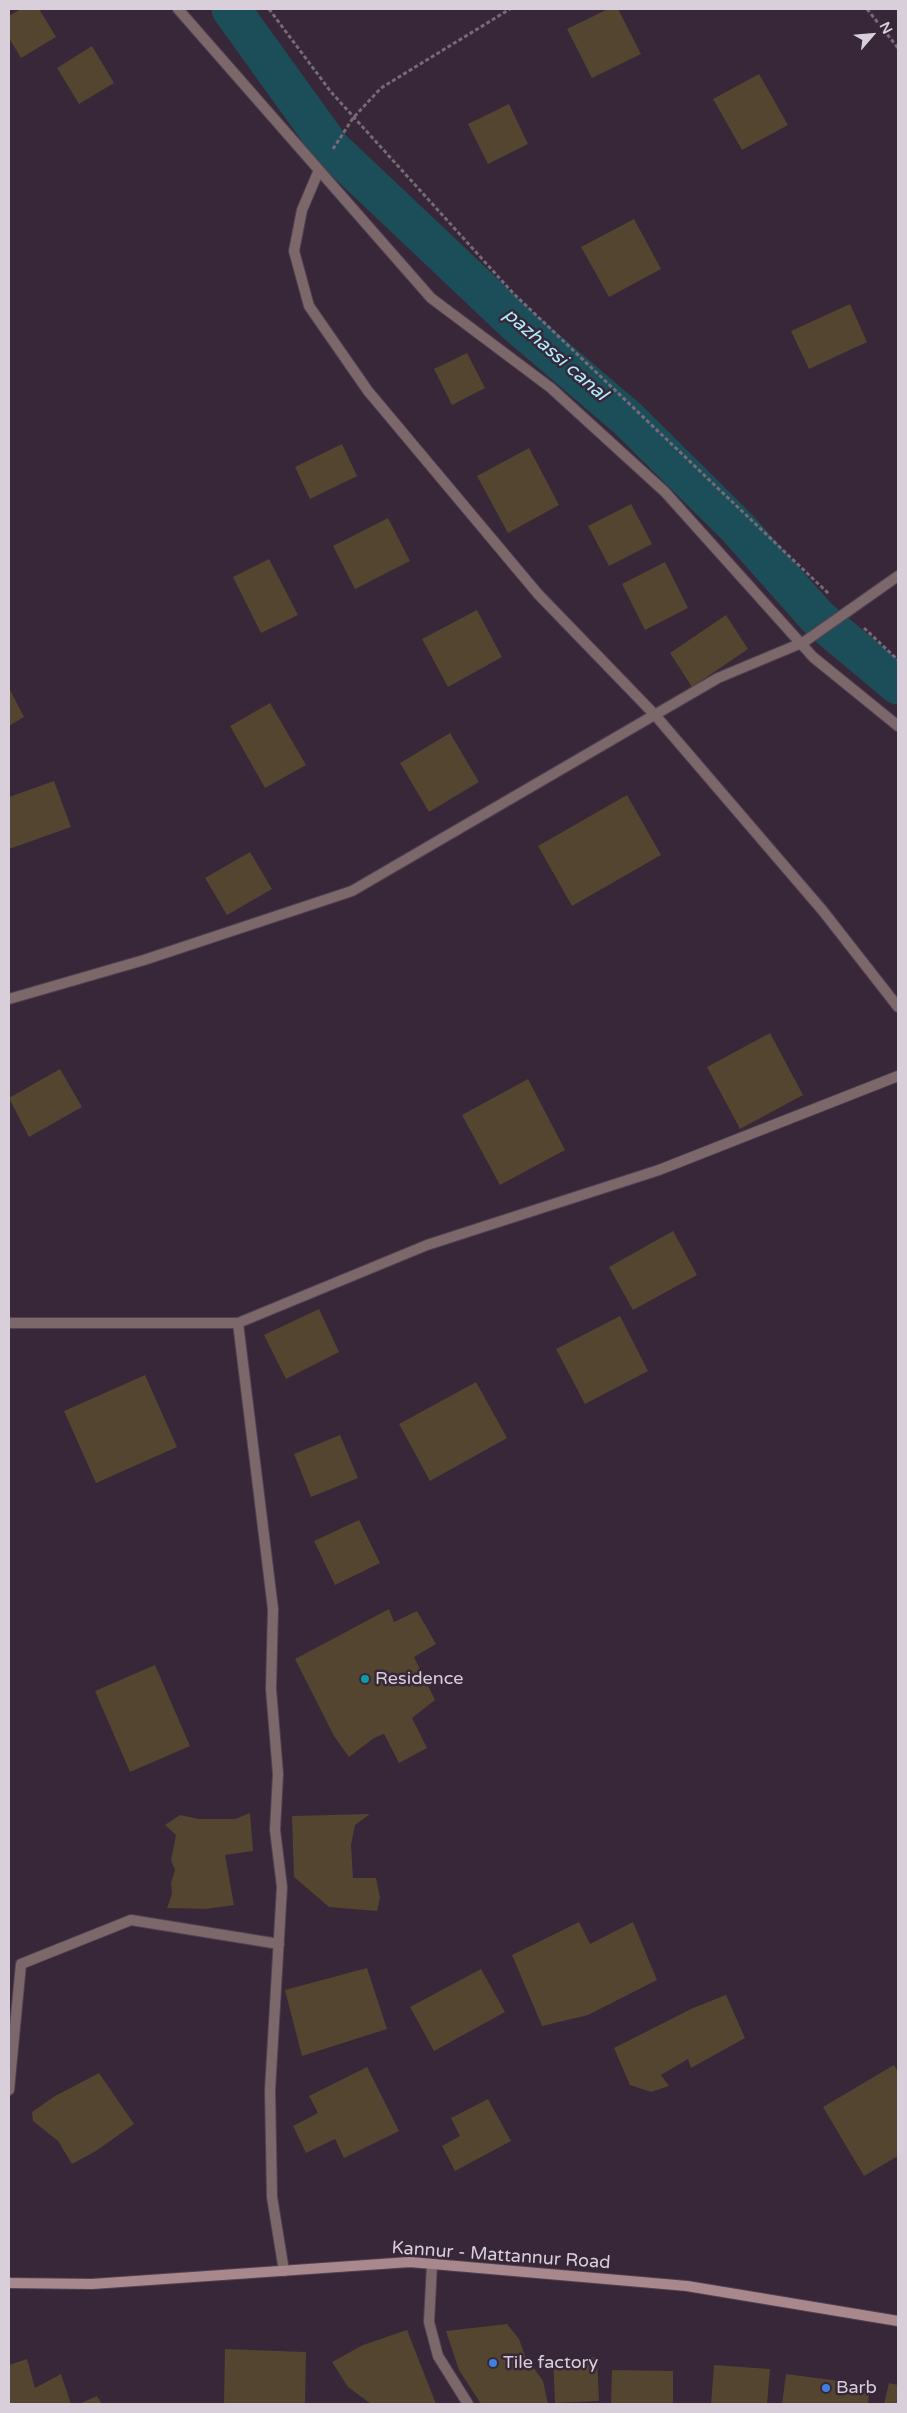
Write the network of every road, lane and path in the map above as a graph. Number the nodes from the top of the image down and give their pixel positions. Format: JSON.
{"nodes":[{"id":1,"x":178,"y":9,"type":"edge"},
{"id":2,"x":269,"y":9,"type":"edge"},
{"id":3,"x":510,"y":9,"type":"edge"},
{"id":4,"x":867,"y":9,"type":"edge"},
{"id":5,"x":898,"y":48,"type":"edge"},
{"id":6,"x":353,"y":120,"type":"junction"},
{"id":7,"x":331,"y":152,"type":"dead end"},
{"id":8,"x":319,"y":170,"type":"junction"},
{"id":9,"x":898,"y":576,"type":"edge"},
{"id":10,"x":848,"y":612,"type":"junction"},
{"id":11,"x":803,"y":643,"type":"junction"},
{"id":12,"x":898,"y":660,"type":"edge"},
{"id":13,"x":654,"y":715,"type":"junction"},
{"id":14,"x":898,"y":726,"type":"edge"},
{"id":15,"x":9,"y":999,"type":"edge"},
{"id":16,"x":898,"y":1006,"type":"edge"},
{"id":17,"x":898,"y":1076,"type":"edge"},
{"id":18,"x":9,"y":1323,"type":"edge"},
{"id":19,"x":238,"y":1323,"type":"junction"},
{"id":20,"x":279,"y":1944,"type":"junction"},
{"id":21,"x":9,"y":2090,"type":"edge"},
{"id":22,"x":432,"y":2264,"type":"junction"},
{"id":23,"x":284,"y":2271,"type":"junction"},
{"id":24,"x":9,"y":2283,"type":"edge"},
{"id":25,"x":898,"y":2321,"type":"edge"},
{"id":26,"x":468,"y":2404,"type":"edge"}],
"edges":[{"from":1,"to":8,"type":"street"},
{"from":2,"to":6,"type":"path"},
{"from":3,"to":6,"type":"path"},
{"from":4,"to":5,"type":"path"},
{"from":6,"to":7,"type":"path"},
{"from":6,"to":10,"type":"path"},
{"from":8,"to":11,"type":"street"},
{"from":8,"to":13,"type":"street"},
{"from":9,"to":10,"type":"street"},
{"from":10,"to":11,"type":"street"},
{"from":10,"to":12,"type":"path"},
{"from":11,"to":13,"type":"street"},
{"from":11,"to":14,"type":"street"},
{"from":13,"to":15,"type":"street"},
{"from":13,"to":16,"type":"street"},
{"from":17,"to":19,"type":"street"},
{"from":18,"to":19,"type":"street"},
{"from":19,"to":20,"type":"street"},
{"from":20,"to":21,"type":"street"},
{"from":20,"to":23,"type":"street"},
{"from":22,"to":23,"type":"main road","name":"Kannur - Mattannur Road"},
{"from":22,"to":25,"type":"main road","name":"Kannur - Mattannur Road"},
{"from":22,"to":26,"type":"street"},
{"from":23,"to":24,"type":"main road","name":"Kannur - Mattannur Road"}]}
